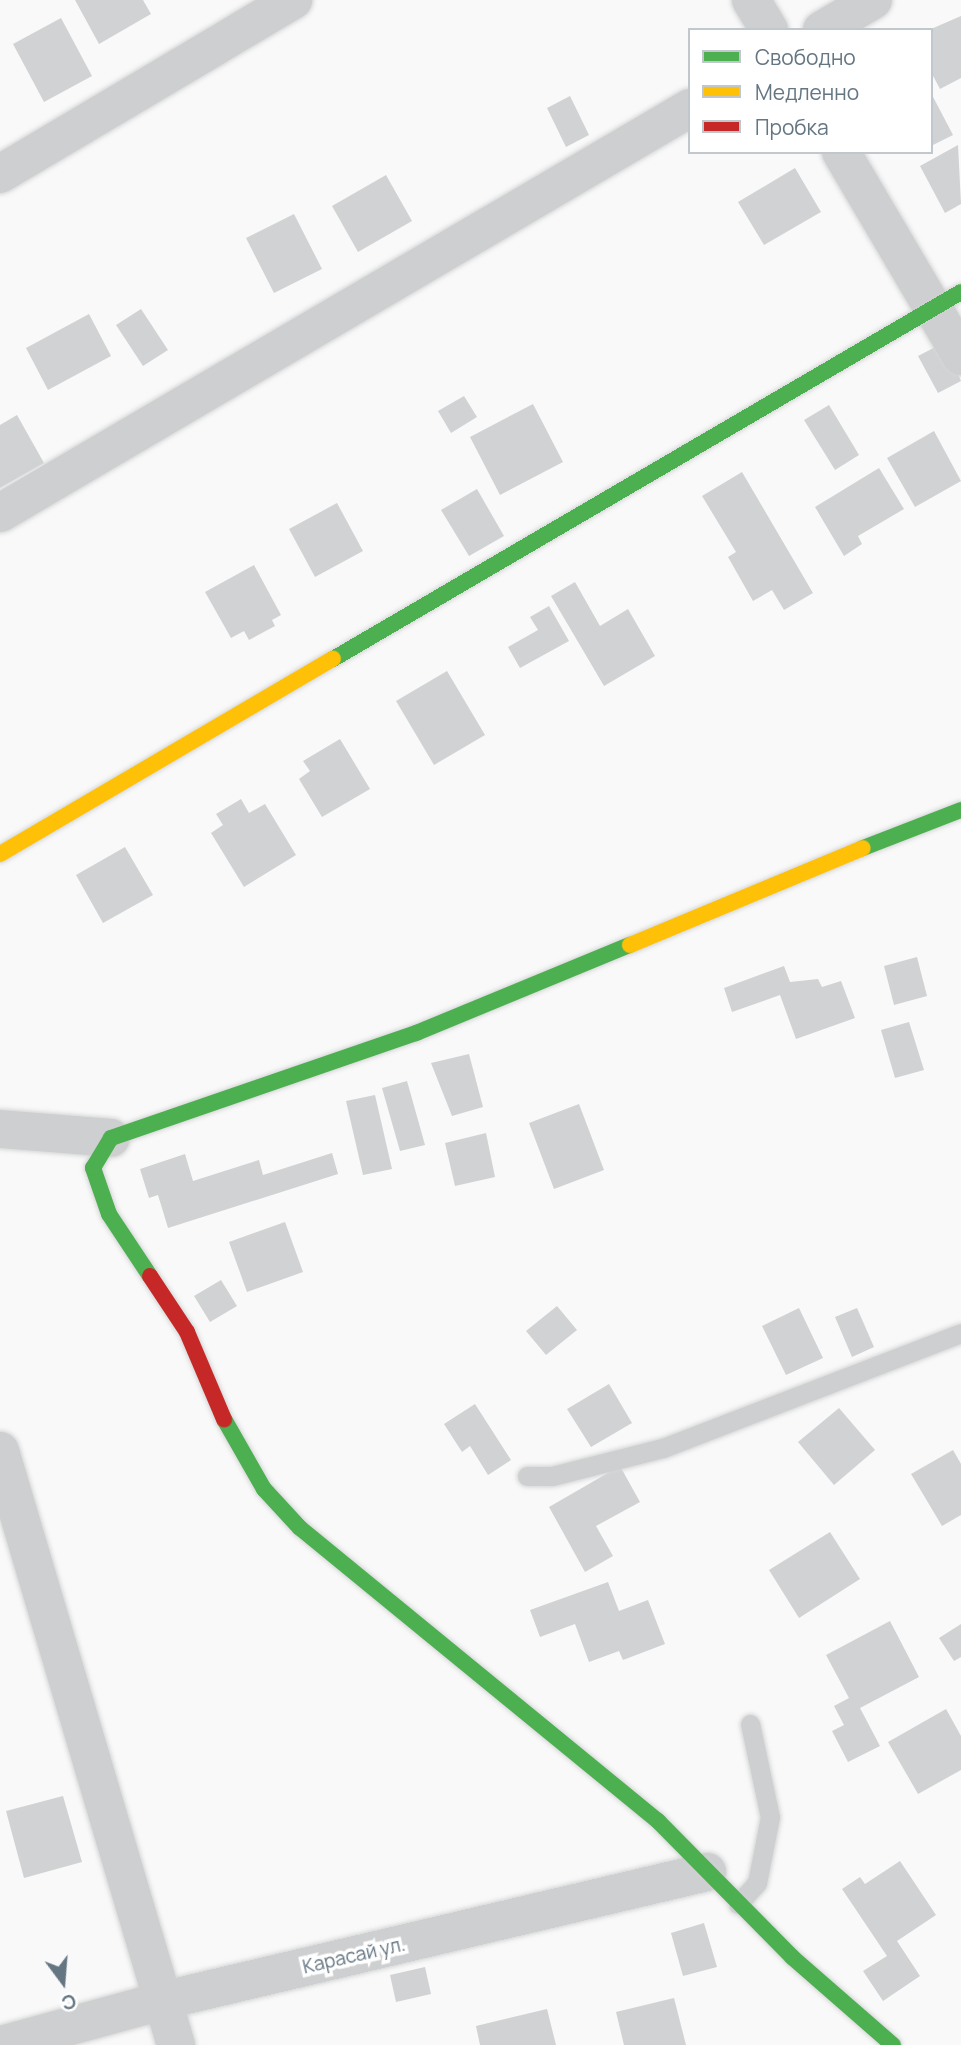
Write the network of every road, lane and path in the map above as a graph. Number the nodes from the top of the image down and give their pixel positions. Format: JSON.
{"nodes":[{"id":1,"x":293,"y":0,"type":"edge"},
{"id":2,"x":751,"y":0,"type":"edge"},
{"id":3,"x":873,"y":0,"type":"edge"},
{"id":4,"x":768,"y":28,"type":"edge"},
{"id":5,"x":825,"y":28,"type":"edge"},
{"id":6,"x":688,"y":109,"type":"edge"},
{"id":7,"x":842,"y":154,"type":"edge"},
{"id":8,"x":0,"y":174,"type":"edge"},
{"id":9,"x":947,"y":300,"type":"edge"},
{"id":10,"x":961,"y":356,"type":"edge"},
{"id":11,"x":0,"y":513,"type":"edge"},
{"id":12,"x":961,"y":810,"type":"edge"},
{"id":13,"x":0,"y":854,"type":"edge"},
{"id":14,"x":0,"y":1129,"type":"edge"},
{"id":15,"x":110,"y":1138,"type":"junction"},
{"id":16,"x":961,"y":1333,"type":"edge"},
{"id":17,"x":0,"y":1451,"type":"edge"},
{"id":18,"x":527,"y":1476,"type":"dead end"},
{"id":19,"x":750,"y":1724,"type":"dead end"},
{"id":20,"x":708,"y":1872,"type":"junction"},
{"id":21,"x":738,"y":1904,"type":"junction"},
{"id":22,"x":165,"y":2000,"type":"junction"},
{"id":23,"x":1,"y":2045,"type":"edge"},
{"id":24,"x":176,"y":2045,"type":"edge"},
{"id":25,"x":893,"y":2045,"type":"edge"}],
"edges":[{"from":1,"to":8,"type":"street"},
{"from":2,"to":4,"type":"street"},
{"from":3,"to":5,"type":"street"},
{"from":6,"to":11,"type":"street"},
{"from":7,"to":9,"type":"street"},
{"from":9,"to":10,"type":"street"},
{"from":9,"to":13,"type":"street"},
{"from":12,"to":15,"type":"street"},
{"from":14,"to":15,"type":"street"},
{"from":15,"to":20,"type":"street"},
{"from":16,"to":18,"type":"lane"},
{"from":17,"to":22,"type":"street"},
{"from":19,"to":21,"type":"lane"},
{"from":20,"to":21,"type":"street"},
{"from":20,"to":22,"type":"street","name":"Карасай ул."},
{"from":21,"to":25,"type":"street"},
{"from":22,"to":23,"type":"street","name":"Карасай ул."},
{"from":22,"to":24,"type":"street"}]}
